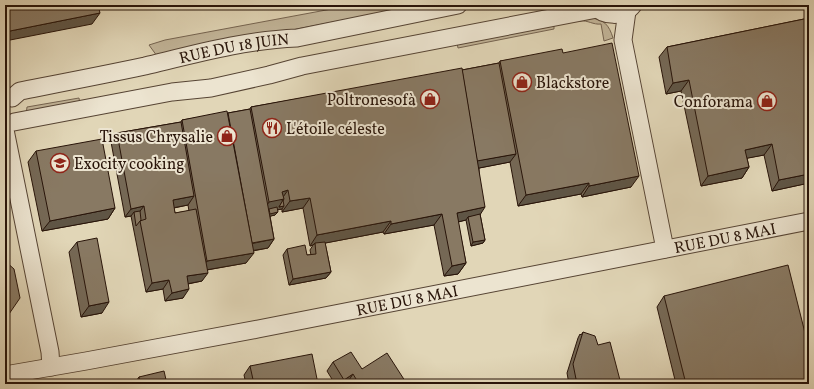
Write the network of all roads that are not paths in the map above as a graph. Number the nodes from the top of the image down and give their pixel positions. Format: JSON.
{"nodes":[{"id":1,"x":458,"y":5,"type":"edge"},
{"id":2,"x":633,"y":7,"type":"edge"},
{"id":3,"x":599,"y":9,"type":"edge"},
{"id":4,"x":624,"y":40,"type":"junction"},
{"id":5,"x":8,"y":97,"type":"edge"},
{"id":6,"x":8,"y":126,"type":"edge"},
{"id":7,"x":809,"y":222,"type":"edge"},
{"id":8,"x":665,"y":250,"type":"junction"},
{"id":9,"x":51,"y":367,"type":"junction"},
{"id":10,"x":5,"y":375,"type":"edge"}],
"edges":[{"from":1,"to":5,"type":"street","name":"RUE DU 18 JUIN"},
{"from":2,"to":3,"type":"street"},
{"from":2,"to":4,"type":"street"},
{"from":3,"to":4,"type":"street"},
{"from":3,"to":6,"type":"street"},
{"from":4,"to":8,"type":"street"},
{"from":5,"to":6,"type":"street"},
{"from":6,"to":9,"type":"street"},
{"from":7,"to":8,"type":"street","name":"RUE DU 8 MAI"},
{"from":8,"to":9,"type":"street","name":"RUE DU 8 MAI"},
{"from":9,"to":10,"type":"street","name":"RUE DU 8 MAI"}]}
